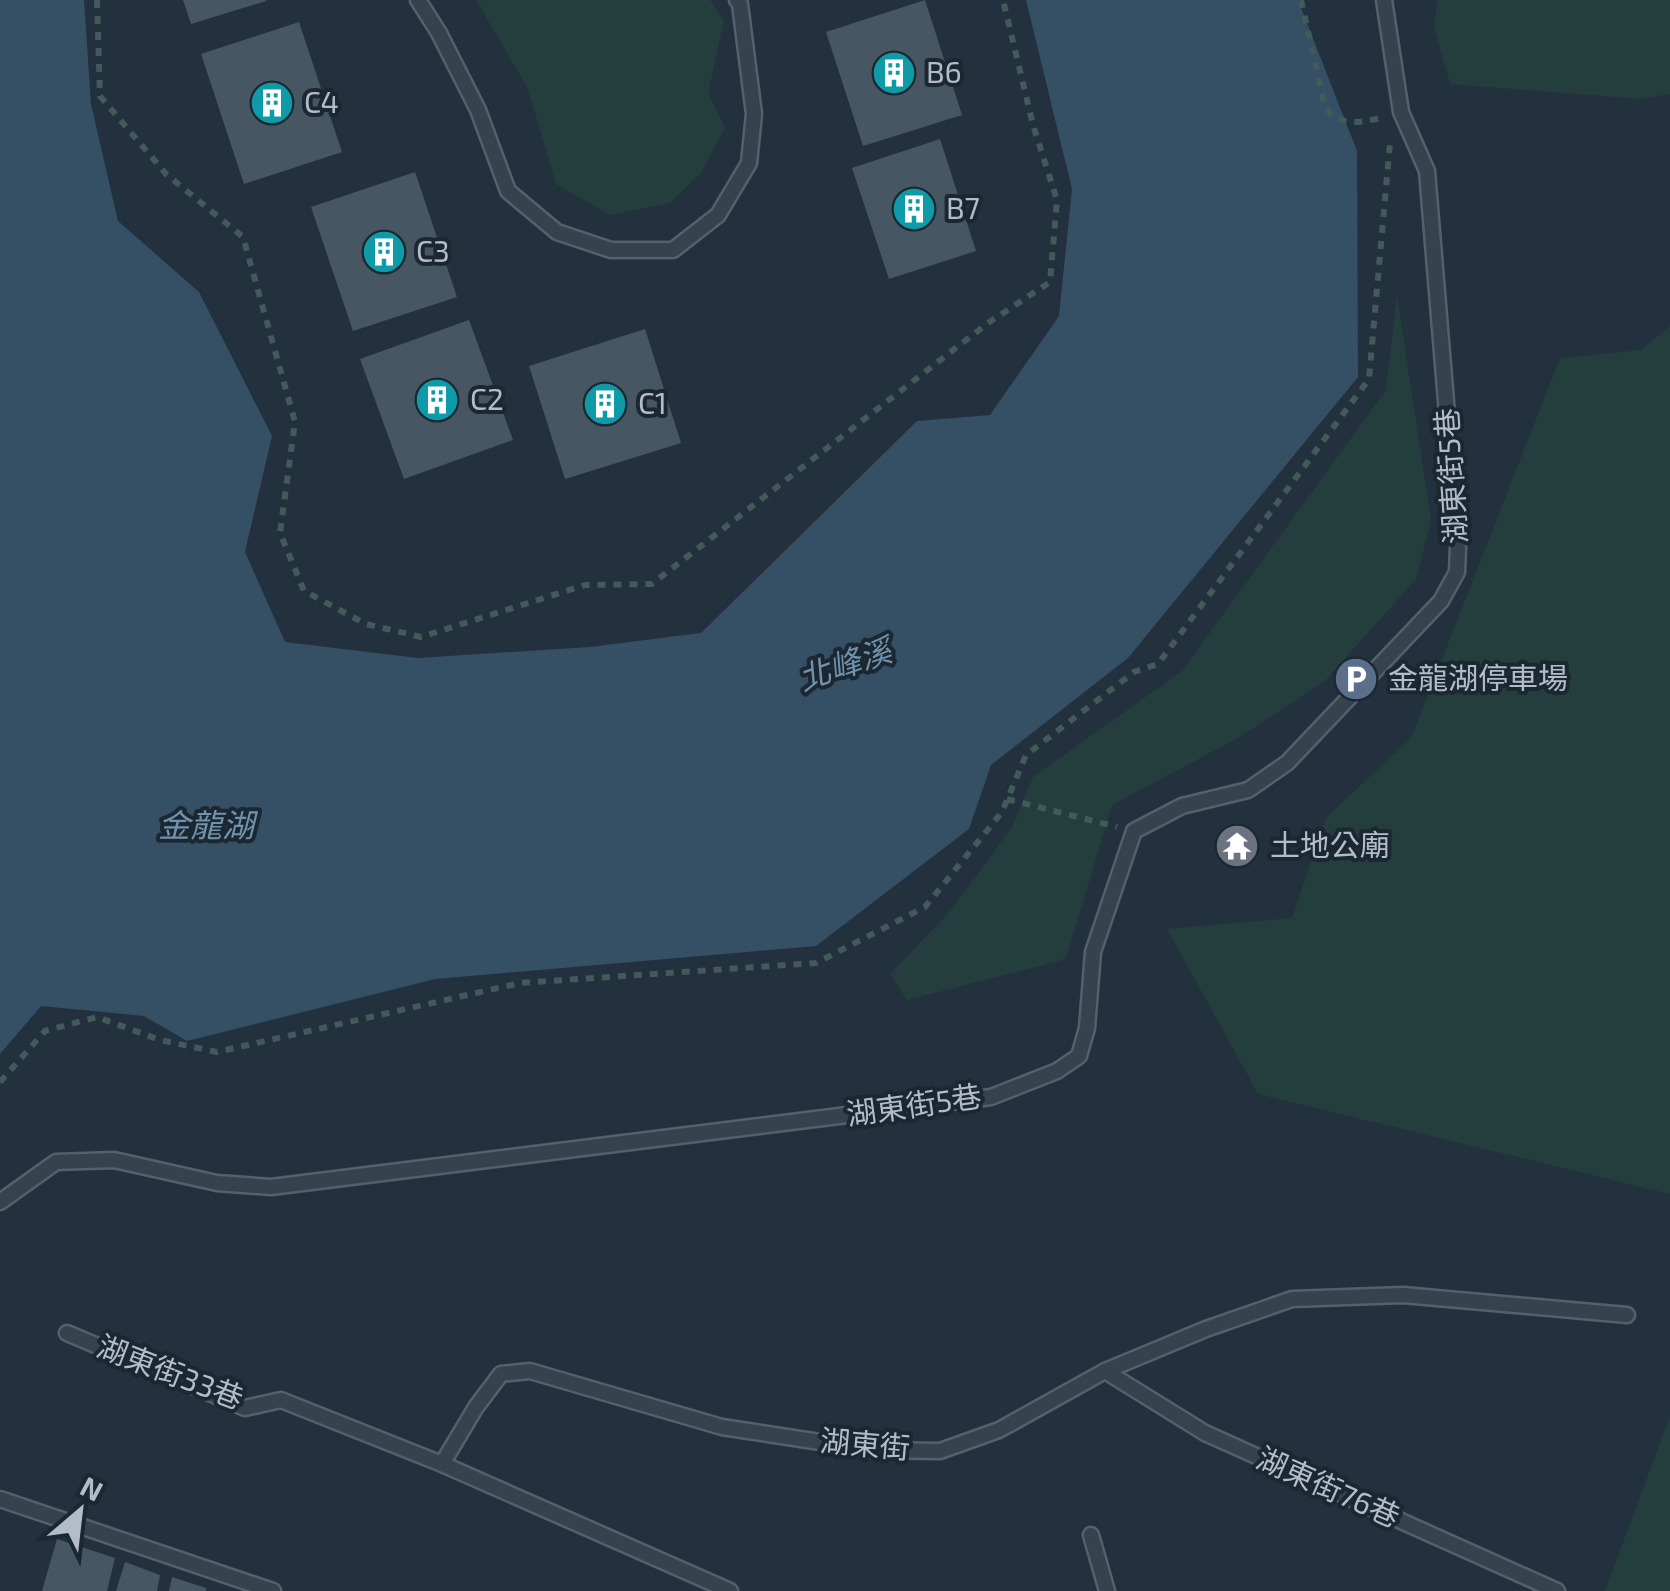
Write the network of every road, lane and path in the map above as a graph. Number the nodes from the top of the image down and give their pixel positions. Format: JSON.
{"nodes":[{"id":1,"x":97,"y":0,"type":"edge"},
{"id":2,"x":418,"y":0,"type":"edge"},
{"id":3,"x":737,"y":0,"type":"edge"},
{"id":4,"x":1003,"y":0,"type":"edge"},
{"id":5,"x":1301,"y":0,"type":"edge"},
{"id":6,"x":1384,"y":0,"type":"edge"},
{"id":7,"x":1401,"y":112,"type":"junction"},
{"id":8,"x":1355,"y":124,"type":"dead end"},
{"id":9,"x":1007,"y":799,"type":"junction"},
{"id":10,"x":1134,"y":831,"type":"junction"},
{"id":11,"x":0,"y":1082,"type":"edge"},
{"id":12,"x":0,"y":1202,"type":"edge"},
{"id":13,"x":1628,"y":1315,"type":"dead end"},
{"id":14,"x":67,"y":1332,"type":"dead end"},
{"id":15,"x":1105,"y":1371,"type":"junction"},
{"id":16,"x":442,"y":1464,"type":"junction"},
{"id":17,"x":0,"y":1500,"type":"edge"},
{"id":18,"x":1091,"y":1535,"type":"dead end"},
{"id":19,"x":273,"y":1591,"type":"edge"},
{"id":20,"x":730,"y":1591,"type":"edge"},
{"id":21,"x":1108,"y":1591,"type":"edge"},
{"id":22,"x":1557,"y":1591,"type":"edge"}],
"edges":[{"from":1,"to":4,"type":"path"},
{"from":2,"to":3,"type":"lane"},
{"from":5,"to":8,"type":"path"},
{"from":6,"to":7,"type":"lane","name":"湖東街5巷"},
{"from":7,"to":9,"type":"path"},
{"from":7,"to":10,"type":"lane","name":"湖東街5巷"},
{"from":9,"to":10,"type":"path"},
{"from":9,"to":11,"type":"path"},
{"from":10,"to":12,"type":"lane","name":"湖東街5巷"},
{"from":13,"to":15,"type":"lane","name":"湖東街"},
{"from":14,"to":16,"type":"lane","name":"湖東街33巷"},
{"from":15,"to":16,"type":"lane","name":"湖東街"},
{"from":15,"to":22,"type":"lane","name":"湖東街76巷"},
{"from":16,"to":20,"type":"lane"},
{"from":17,"to":19,"type":"lane"},
{"from":18,"to":21,"type":"lane"}]}
